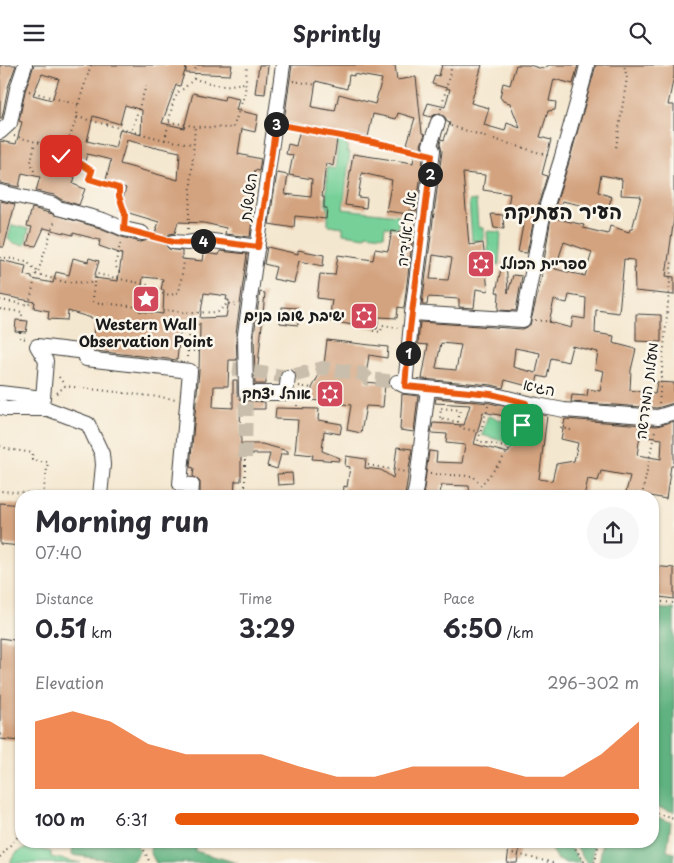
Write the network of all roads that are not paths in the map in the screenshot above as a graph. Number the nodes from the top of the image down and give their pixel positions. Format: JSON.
{"nodes":[{"id":1,"x":25,"y":65,"type":"edge"},
{"id":2,"x":586,"y":65,"type":"edge"},
{"id":3,"x":282,"y":72,"type":"edge"},
{"id":4,"x":438,"y":122,"type":"road end"},
{"id":5,"x":0,"y":132,"type":"edge"},
{"id":6,"x":0,"y":192,"type":"edge"},
{"id":7,"x":142,"y":233,"type":"dead end"},
{"id":8,"x":180,"y":243,"type":"road end"},
{"id":9,"x":258,"y":247,"type":"junction"},
{"id":10,"x":412,"y":313,"type":"junction"},
{"id":11,"x":288,"y":377,"type":"dead end"},
{"id":12,"x":401,"y":384,"type":"joint"},
{"id":13,"x":428,"y":389,"type":"junction"},
{"id":14,"x":0,"y":393,"type":"edge"},
{"id":15,"x":0,"y":407,"type":"edge"},
{"id":16,"x":674,"y":412,"type":"edge"},
{"id":17,"x":101,"y":490,"type":"edge"},
{"id":18,"x":192,"y":490,"type":"edge"},
{"id":19,"x":415,"y":490,"type":"edge"}],
"edges":[{"from":1,"to":5,"type":"street"},
{"from":2,"to":10,"type":"street"},
{"from":3,"to":9,"type":"street","name":"השלשלת"},
{"from":4,"to":10,"type":"street","name":"אל ח'אלידיה"},
{"from":6,"to":7,"type":"street"},
{"from":8,"to":9,"type":"street"},
{"from":9,"to":11,"type":"street","name":"השלשלת"},
{"from":10,"to":12,"type":"street","name":"אל ח'אלידיה"},
{"from":12,"to":13,"type":"street","name":"הגיא"},
{"from":13,"to":16,"type":"street","name":"הגיא"},
{"from":13,"to":19,"type":"street"},
{"from":14,"to":18,"type":"street"},
{"from":15,"to":17,"type":"street"}]}
